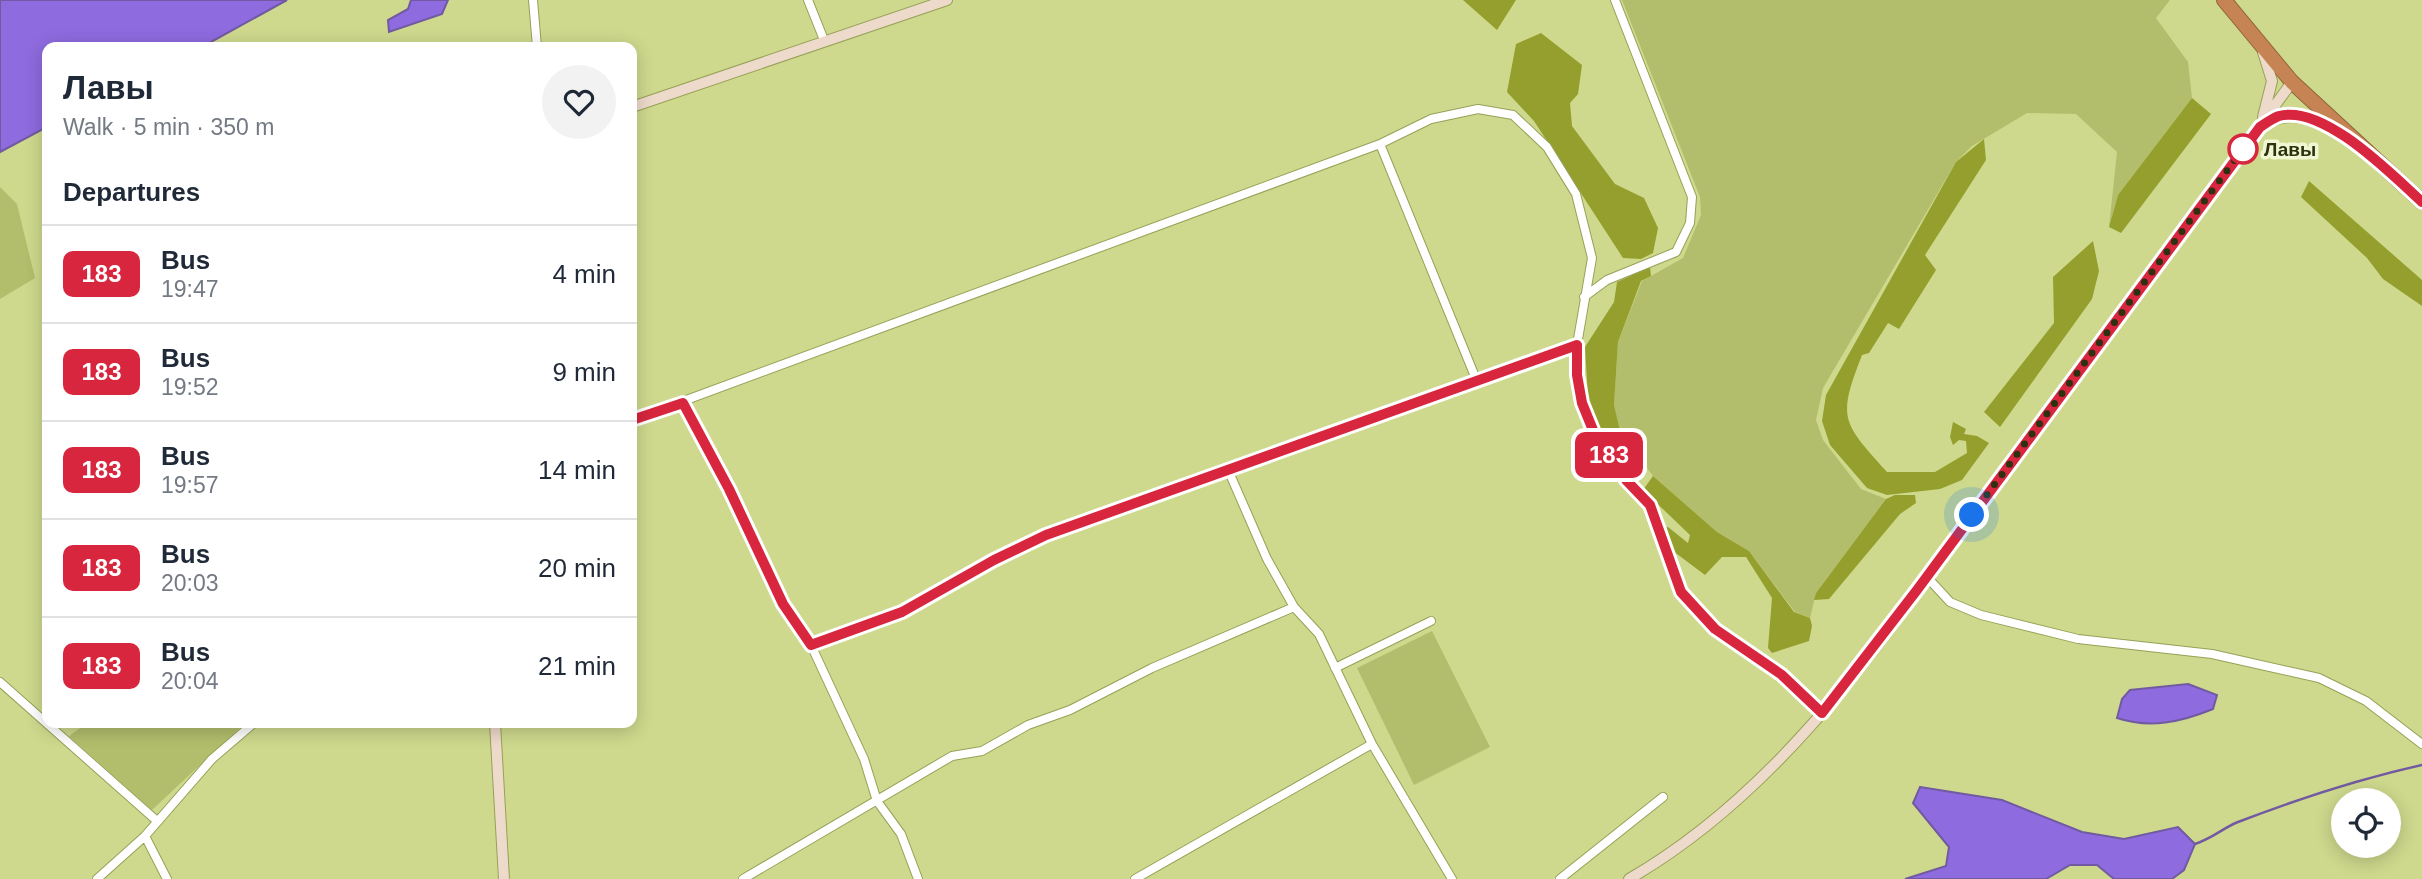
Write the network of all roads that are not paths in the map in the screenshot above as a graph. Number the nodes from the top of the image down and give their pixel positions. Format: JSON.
{"nodes":[{"id":1,"x":533,"y":0,"type":"edge"},
{"id":2,"x":808,"y":0,"type":"edge"},
{"id":3,"x":947,"y":0,"type":"edge"},
{"id":4,"x":1615,"y":0,"type":"edge"},
{"id":5,"x":2224,"y":0,"type":"edge"},
{"id":6,"x":824,"y":40,"type":"junction"},
{"id":7,"x":537,"y":42,"type":"edge"},
{"id":8,"x":2262,"y":49,"type":"junction"},
{"id":9,"x":2292,"y":82,"type":"junction"},
{"id":10,"x":637,"y":105,"type":"edge"},
{"id":11,"x":2260,"y":127,"type":"junction"},
{"id":12,"x":2353,"y":139,"type":"junction"},
{"id":13,"x":1380,"y":144,"type":"junction"},
{"id":14,"x":2422,"y":202,"type":"edge"},
{"id":15,"x":1584,"y":297,"type":"junction"},
{"id":16,"x":1577,"y":345,"type":"junction"},
{"id":17,"x":1476,"y":379,"type":"junction"},
{"id":18,"x":683,"y":403,"type":"junction"},
{"id":19,"x":637,"y":418,"type":"edge"},
{"id":20,"x":1229,"y":472,"type":"junction"},
{"id":21,"x":1927,"y":577,"type":"junction"},
{"id":22,"x":1294,"y":607,"type":"junction"},
{"id":23,"x":1431,"y":621,"type":"dead end"},
{"id":24,"x":811,"y":645,"type":"junction"},
{"id":25,"x":1335,"y":668,"type":"junction"},
{"id":26,"x":0,"y":682,"type":"edge"},
{"id":27,"x":1822,"y":713,"type":"junction"},
{"id":28,"x":42,"y":719,"type":"edge"},
{"id":29,"x":52,"y":728,"type":"edge"},
{"id":30,"x":248,"y":728,"type":"edge"},
{"id":31,"x":495,"y":728,"type":"edge"},
{"id":32,"x":1372,"y":744,"type":"junction"},
{"id":33,"x":2422,"y":744,"type":"edge"},
{"id":34,"x":1663,"y":797,"type":"dead end"},
{"id":35,"x":877,"y":801,"type":"junction"},
{"id":36,"x":157,"y":821,"type":"junction"},
{"id":37,"x":145,"y":836,"type":"junction"},
{"id":38,"x":97,"y":879,"type":"edge"},
{"id":39,"x":167,"y":879,"type":"edge"},
{"id":40,"x":504,"y":879,"type":"edge"},
{"id":41,"x":743,"y":879,"type":"edge"},
{"id":42,"x":918,"y":879,"type":"edge"},
{"id":43,"x":1135,"y":879,"type":"edge"},
{"id":44,"x":1452,"y":879,"type":"edge"},
{"id":45,"x":1560,"y":879,"type":"edge"},
{"id":46,"x":1629,"y":879,"type":"edge"}],
"edges":[{"from":1,"to":7,"type":"street"},
{"from":2,"to":6,"type":"street"},
{"from":3,"to":6,"type":"main road"},
{"from":4,"to":15,"type":"street"},
{"from":5,"to":8,"type":"highway"},
{"from":6,"to":10,"type":"main road"},
{"from":8,"to":9,"type":"highway"},
{"from":8,"to":11,"type":"main road"},
{"from":9,"to":11,"type":"main road"},
{"from":9,"to":12,"type":"highway"},
{"from":11,"to":12,"type":"main road"},
{"from":11,"to":21,"type":"main road"},
{"from":12,"to":14,"type":"highway"},
{"from":13,"to":15,"type":"street"},
{"from":13,"to":17,"type":"street"},
{"from":13,"to":18,"type":"street"},
{"from":15,"to":16,"type":"street"},
{"from":16,"to":17,"type":"street"},
{"from":16,"to":27,"type":"street"},
{"from":17,"to":20,"type":"street"},
{"from":18,"to":19,"type":"street"},
{"from":18,"to":24,"type":"street"},
{"from":20,"to":22,"type":"street"},
{"from":20,"to":24,"type":"street"},
{"from":21,"to":27,"type":"main road"},
{"from":21,"to":33,"type":"street"},
{"from":22,"to":25,"type":"street"},
{"from":22,"to":35,"type":"street"},
{"from":23,"to":25,"type":"street"},
{"from":24,"to":35,"type":"street"},
{"from":25,"to":32,"type":"street"},
{"from":26,"to":28,"type":"street"},
{"from":27,"to":46,"type":"main road"},
{"from":29,"to":36,"type":"street"},
{"from":30,"to":36,"type":"street"},
{"from":31,"to":40,"type":"main road"},
{"from":32,"to":43,"type":"street"},
{"from":32,"to":44,"type":"street"},
{"from":34,"to":45,"type":"street"},
{"from":35,"to":41,"type":"street"},
{"from":35,"to":42,"type":"street"},
{"from":36,"to":37,"type":"street"},
{"from":37,"to":38,"type":"street"},
{"from":37,"to":39,"type":"street"}]}
